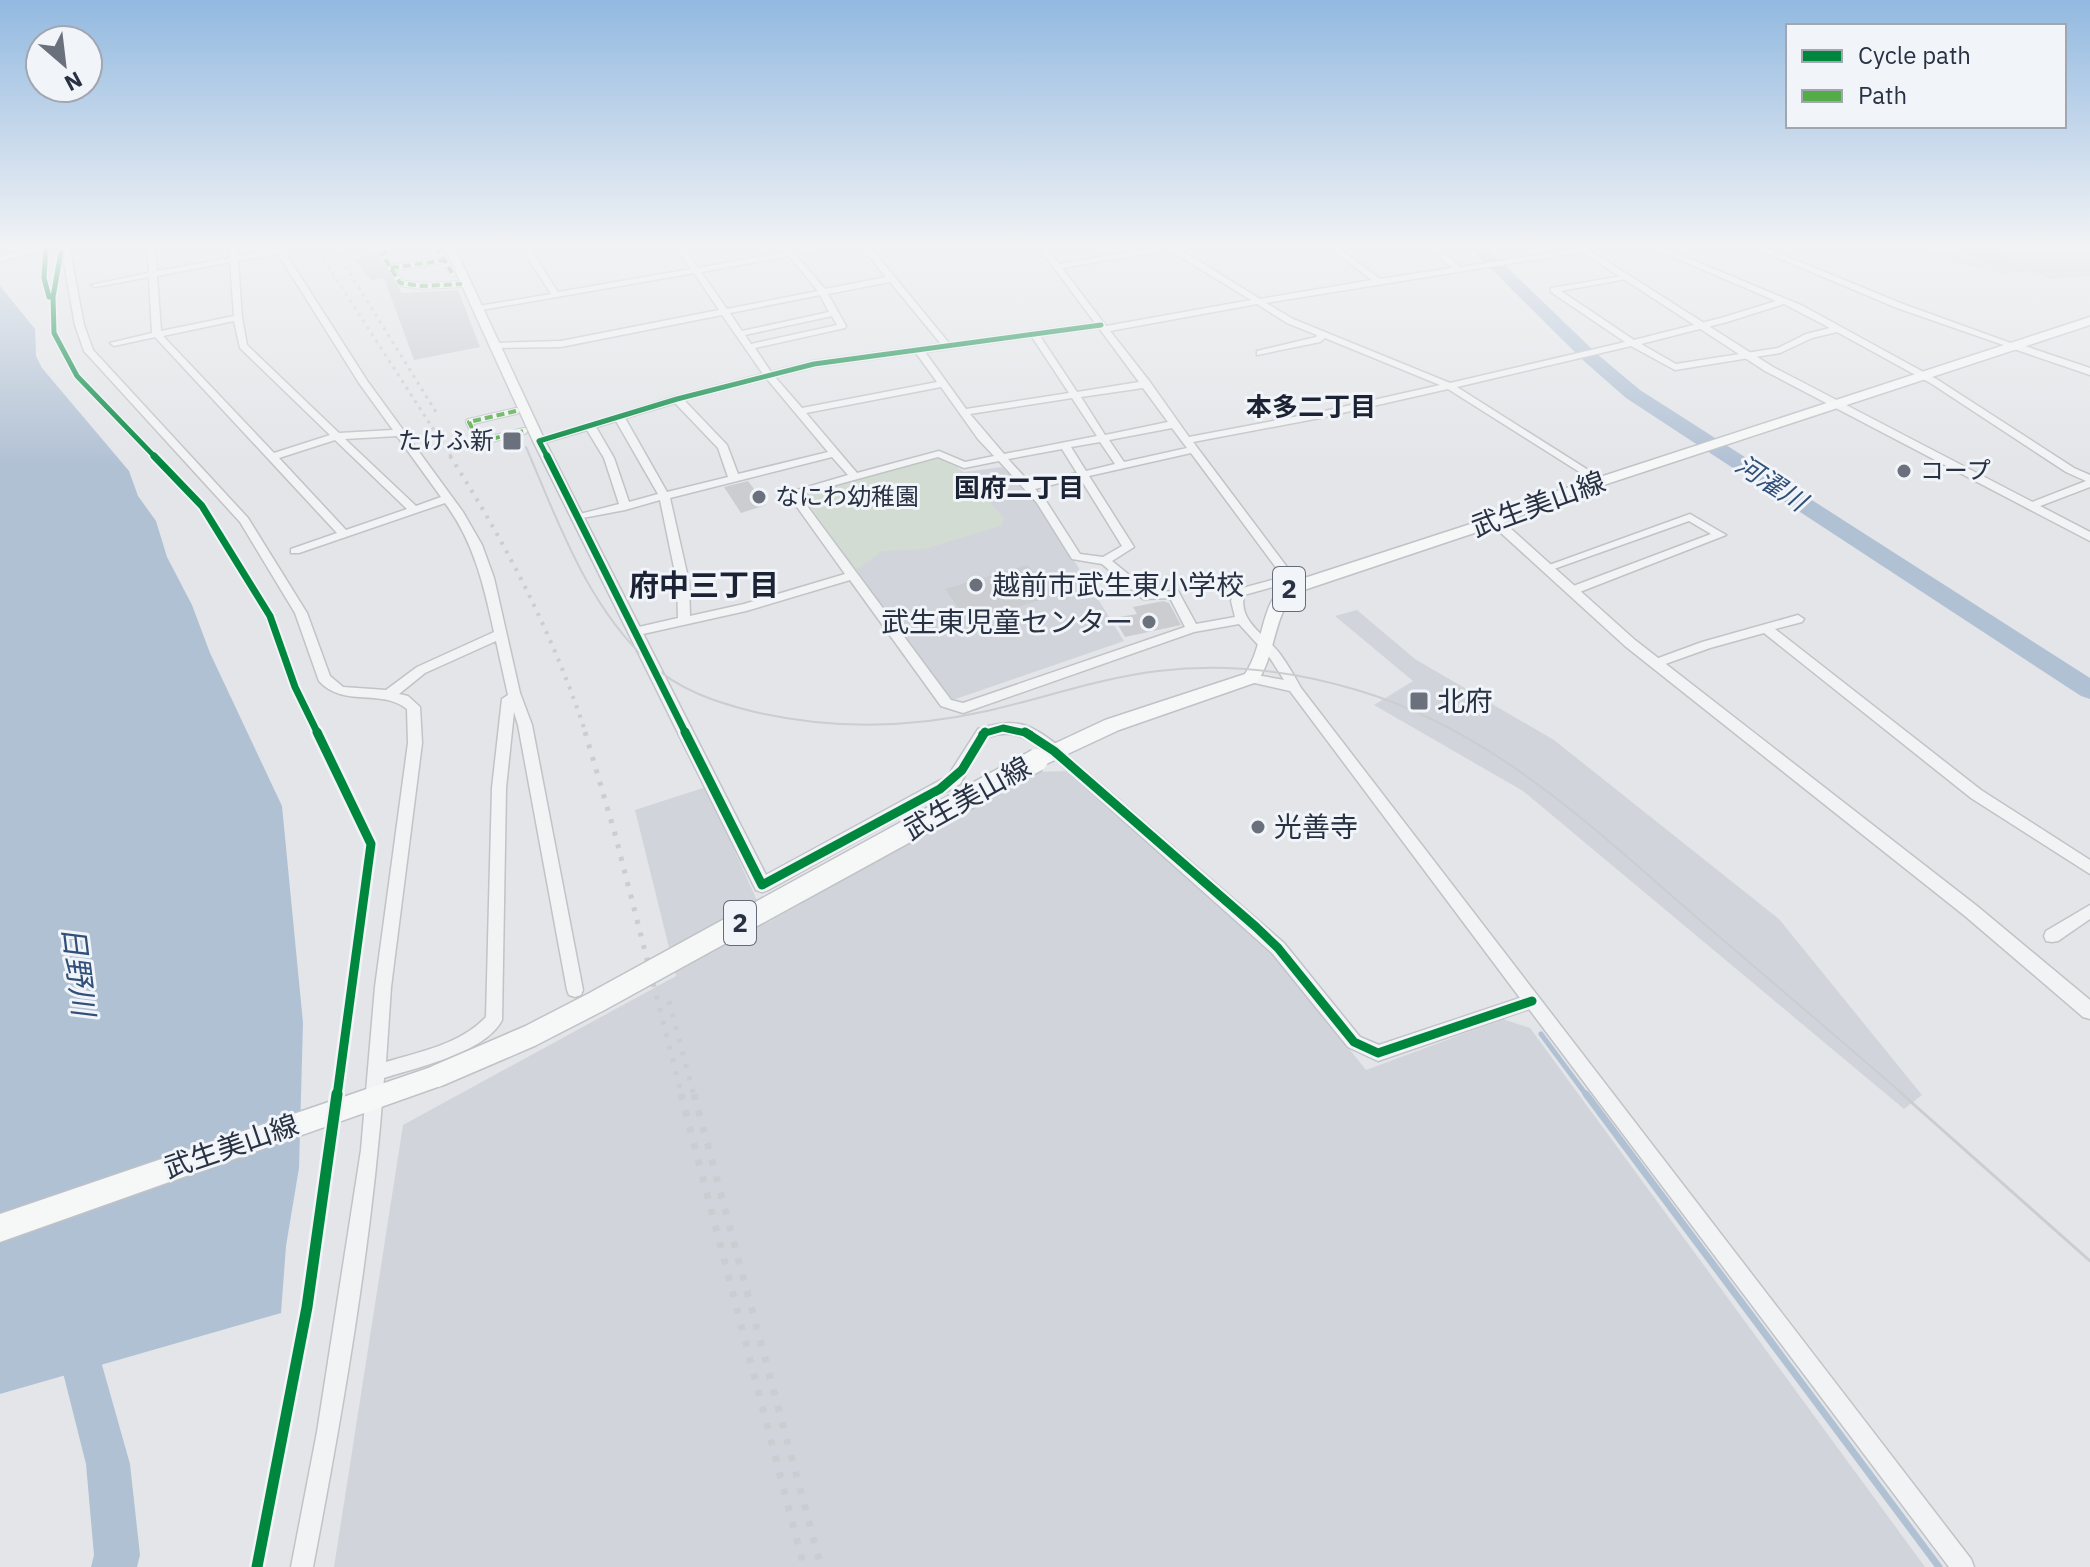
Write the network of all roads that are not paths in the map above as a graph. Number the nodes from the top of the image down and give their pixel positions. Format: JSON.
{"nodes":[{"id":1,"x":76,"y":319,"type":"edge"},
{"id":2,"x":156,"y":319,"type":"edge"},
{"id":3,"x":232,"y":319,"type":"edge"},
{"id":4,"x":238,"y":319,"type":"edge"},
{"id":5,"x":324,"y":319,"type":"edge"},
{"id":6,"x":483,"y":319,"type":"edge"},
{"id":7,"x":686,"y":319,"type":"edge"},
{"id":8,"x":728,"y":319,"type":"edge"},
{"id":9,"x":807,"y":319,"type":"edge"},
{"id":10,"x":838,"y":319,"type":"edge"},
{"id":11,"x":924,"y":319,"type":"edge"},
{"id":12,"x":1097,"y":319,"type":"edge"},
{"id":13,"x":1154,"y":319,"type":"edge"},
{"id":14,"x":1288,"y":319,"type":"edge"},
{"id":15,"x":1597,"y":319,"type":"edge"},
{"id":16,"x":1691,"y":319,"type":"edge"},
{"id":17,"x":1721,"y":319,"type":"edge"},
{"id":18,"x":1819,"y":319,"type":"edge"},
{"id":19,"x":1938,"y":319,"type":"edge"},
{"id":20,"x":2090,"y":321,"type":"edge"},
{"id":21,"x":1700,"y":325,"type":"junction"},
{"id":22,"x":1103,"y":327,"type":"junction"},
{"id":23,"x":1838,"y":329,"type":"junction"},
{"id":24,"x":1034,"y":333,"type":"junction"},
{"id":25,"x":157,"y":334,"type":"junction"},
{"id":26,"x":739,"y":334,"type":"junction"},
{"id":27,"x":1322,"y":334,"type":"junction"},
{"id":28,"x":114,"y":343,"type":"dead end"},
{"id":29,"x":1632,"y":343,"type":"junction"},
{"id":30,"x":946,"y":345,"type":"junction"},
{"id":31,"x":494,"y":346,"type":"junction"},
{"id":32,"x":2015,"y":346,"type":"junction"},
{"id":33,"x":748,"y":347,"type":"junction"},
{"id":34,"x":918,"y":349,"type":"junction"},
{"id":35,"x":1260,"y":353,"type":"dead end"},
{"id":36,"x":1748,"y":355,"type":"junction"},
{"id":37,"x":2090,"y":372,"type":"edge"},
{"id":38,"x":1925,"y":376,"type":"junction"},
{"id":39,"x":770,"y":377,"type":"junction"},
{"id":40,"x":944,"y":383,"type":"junction"},
{"id":41,"x":1147,"y":384,"type":"junction"},
{"id":42,"x":1450,"y":386,"type":"junction"},
{"id":43,"x":1072,"y":395,"type":"junction"},
{"id":44,"x":677,"y":399,"type":"junction"},
{"id":45,"x":1840,"y":405,"type":"junction"},
{"id":46,"x":516,"y":411,"type":"dead end"},
{"id":47,"x":799,"y":412,"type":"junction"},
{"id":48,"x":964,"y":412,"type":"junction"},
{"id":49,"x":619,"y":417,"type":"junction"},
{"id":50,"x":1175,"y":424,"type":"junction"},
{"id":51,"x":590,"y":426,"type":"junction"},
{"id":52,"x":524,"y":431,"type":"dead end"},
{"id":53,"x":398,"y":433,"type":"junction"},
{"id":54,"x":336,"y":436,"type":"junction"},
{"id":55,"x":1101,"y":437,"type":"junction"},
{"id":56,"x":539,"y":441,"type":"junction"},
{"id":57,"x":1064,"y":444,"type":"junction"},
{"id":58,"x":1192,"y":445,"type":"junction"},
{"id":59,"x":835,"y":453,"type":"junction"},
{"id":60,"x":271,"y":457,"type":"junction"},
{"id":61,"x":1000,"y":457,"type":"junction"},
{"id":62,"x":1121,"y":466,"type":"junction"},
{"id":63,"x":1084,"y":474,"type":"junction"},
{"id":64,"x":854,"y":476,"type":"junction"},
{"id":65,"x":734,"y":479,"type":"junction"},
{"id":66,"x":2090,"y":481,"type":"edge"},
{"id":67,"x":1600,"y":482,"type":"junction"},
{"id":68,"x":1028,"y":487,"type":"junction"},
{"id":69,"x":665,"y":498,"type":"junction"},
{"id":70,"x":446,"y":499,"type":"junction"},
{"id":71,"x":2031,"y":506,"type":"junction"},
{"id":72,"x":625,"y":507,"type":"junction"},
{"id":73,"x":414,"y":510,"type":"junction"},
{"id":74,"x":576,"y":518,"type":"junction"},
{"id":75,"x":1495,"y":521,"type":"junction"},
{"id":76,"x":344,"y":534,"type":"junction"},
{"id":77,"x":2090,"y":537,"type":"edge"},
{"id":78,"x":295,"y":551,"type":"dead end"},
{"id":79,"x":1105,"y":561,"type":"junction"},
{"id":80,"x":1547,"y":568,"type":"junction"},
{"id":81,"x":851,"y":576,"type":"junction"},
{"id":82,"x":1292,"y":583,"type":"junction"},
{"id":83,"x":1572,"y":591,"type":"junction"},
{"id":84,"x":684,"y":619,"type":"junction"},
{"id":85,"x":1243,"y":619,"type":"junction"},
{"id":86,"x":1798,"y":619,"type":"dead end"},
{"id":87,"x":1192,"y":629,"type":"junction"},
{"id":88,"x":1767,"y":629,"type":"junction"},
{"id":89,"x":634,"y":632,"type":"junction"},
{"id":90,"x":501,"y":634,"type":"junction"},
{"id":91,"x":1267,"y":646,"type":"junction"},
{"id":92,"x":1657,"y":663,"type":"junction"},
{"id":93,"x":1251,"y":678,"type":"junction"},
{"id":94,"x":1295,"y":689,"type":"junction"},
{"id":95,"x":389,"y":695,"type":"junction"},
{"id":96,"x":515,"y":697,"type":"junction"},
{"id":97,"x":1046,"y":755,"type":"junction"},
{"id":98,"x":2090,"y":868,"type":"edge"},
{"id":99,"x":556,"y":881,"type":"junction"},
{"id":100,"x":573,"y":889,"type":"dead end"},
{"id":101,"x":2085,"y":921,"type":"edge"},
{"id":102,"x":2052,"y":936,"type":"dead end"},
{"id":103,"x":575,"y":990,"type":"dead end"},
{"id":104,"x":1532,"y":1001,"type":"junction"},
{"id":105,"x":2090,"y":1011,"type":"edge"},
{"id":106,"x":375,"y":1085,"type":"junction"},
{"id":107,"x":0,"y":1228,"type":"edge"},
{"id":108,"x":302,"y":1567,"type":"edge"},
{"id":109,"x":1963,"y":1567,"type":"edge"}],
"edges":[{"from":1,"to":95,"type":"street"},
{"from":2,"to":25,"type":"street"},
{"from":3,"to":25,"type":"street"},
{"from":4,"to":54,"type":"street"},
{"from":5,"to":53,"type":"street"},
{"from":6,"to":31,"type":"main road"},
{"from":7,"to":31,"type":"street"},
{"from":8,"to":26,"type":"street"},
{"from":9,"to":26,"type":"street"},
{"from":10,"to":33,"type":"street"},
{"from":11,"to":30,"type":"street"},
{"from":12,"to":22,"type":"street"},
{"from":13,"to":22,"type":"street"},
{"from":14,"to":27,"type":"street"},
{"from":15,"to":29,"type":"street"},
{"from":16,"to":21,"type":"street"},
{"from":17,"to":21,"type":"street"},
{"from":18,"to":23,"type":"street"},
{"from":19,"to":32,"type":"street"},
{"from":20,"to":32,"type":"main road","name":"武生美山線","number":"2"},
{"from":21,"to":29,"type":"street"},
{"from":21,"to":36,"type":"street"},
{"from":22,"to":24,"type":"street"},
{"from":22,"to":41,"type":"street"},
{"from":23,"to":36,"type":"street"},
{"from":23,"to":38,"type":"street"},
{"from":24,"to":30,"type":"street"},
{"from":24,"to":43,"type":"street"},
{"from":25,"to":28,"type":"street"},
{"from":25,"to":60,"type":"street"},
{"from":26,"to":33,"type":"street"},
{"from":27,"to":35,"type":"street"},
{"from":27,"to":42,"type":"street"},
{"from":29,"to":36,"type":"street"},
{"from":29,"to":42,"type":"street"},
{"from":30,"to":34,"type":"street"},
{"from":31,"to":56,"type":"main road"},
{"from":32,"to":37,"type":"street"},
{"from":32,"to":38,"type":"main road","name":"武生美山線","number":"2"},
{"from":33,"to":39,"type":"street"},
{"from":34,"to":39,"type":"street"},
{"from":34,"to":40,"type":"street"},
{"from":36,"to":45,"type":"street"},
{"from":38,"to":45,"type":"main road","name":"武生美山線","number":"2"},
{"from":38,"to":66,"type":"street"},
{"from":39,"to":44,"type":"street"},
{"from":39,"to":47,"type":"street"},
{"from":40,"to":47,"type":"street"},
{"from":40,"to":48,"type":"street"},
{"from":41,"to":43,"type":"street"},
{"from":41,"to":50,"type":"street"},
{"from":42,"to":58,"type":"street"},
{"from":42,"to":67,"type":"street"},
{"from":43,"to":48,"type":"street"},
{"from":43,"to":55,"type":"street"},
{"from":44,"to":49,"type":"street"},
{"from":44,"to":65,"type":"street"},
{"from":45,"to":67,"type":"main road","name":"武生美山線","number":"2"},
{"from":45,"to":71,"type":"street"},
{"from":46,"to":52,"type":"street"},
{"from":47,"to":59,"type":"street"},
{"from":48,"to":61,"type":"street"},
{"from":49,"to":51,"type":"street"},
{"from":49,"to":69,"type":"street"},
{"from":50,"to":55,"type":"street"},
{"from":50,"to":58,"type":"street"},
{"from":51,"to":56,"type":"street"},
{"from":51,"to":72,"type":"street"},
{"from":53,"to":54,"type":"street"},
{"from":53,"to":70,"type":"street"},
{"from":54,"to":60,"type":"street"},
{"from":54,"to":73,"type":"street"},
{"from":55,"to":57,"type":"street"},
{"from":55,"to":62,"type":"street"},
{"from":56,"to":74,"type":"street"},
{"from":57,"to":61,"type":"street"},
{"from":57,"to":63,"type":"street"},
{"from":58,"to":62,"type":"street"},
{"from":58,"to":82,"type":"street"},
{"from":59,"to":64,"type":"street"},
{"from":59,"to":65,"type":"street"},
{"from":60,"to":76,"type":"street"},
{"from":61,"to":64,"type":"street"},
{"from":61,"to":68,"type":"street"},
{"from":62,"to":63,"type":"street"},
{"from":63,"to":68,"type":"street"},
{"from":63,"to":79,"type":"street"},
{"from":64,"to":81,"type":"street"},
{"from":65,"to":69,"type":"street"},
{"from":66,"to":71,"type":"street"},
{"from":67,"to":75,"type":"main road","name":"武生美山線","number":"2"},
{"from":68,"to":79,"type":"street"},
{"from":69,"to":72,"type":"street"},
{"from":69,"to":84,"type":"street"},
{"from":70,"to":73,"type":"street"},
{"from":70,"to":90,"type":"street"},
{"from":71,"to":77,"type":"street"},
{"from":72,"to":74,"type":"street"},
{"from":73,"to":76,"type":"street"},
{"from":74,"to":89,"type":"street"},
{"from":75,"to":80,"type":"street"},
{"from":75,"to":82,"type":"main road","name":"武生美山線","number":"2"},
{"from":76,"to":78,"type":"street"},
{"from":79,"to":87,"type":"street"},
{"from":80,"to":83,"type":"street"},
{"from":80,"to":83,"type":"street"},
{"from":81,"to":84,"type":"street"},
{"from":81,"to":87,"type":"street"},
{"from":82,"to":85,"type":"street"},
{"from":82,"to":91,"type":"main road","number":"2"},
{"from":83,"to":92,"type":"street"},
{"from":84,"to":89,"type":"street"},
{"from":85,"to":87,"type":"street"},
{"from":85,"to":91,"type":"street"},
{"from":86,"to":88,"type":"street"},
{"from":88,"to":92,"type":"street"},
{"from":88,"to":98,"type":"street"},
{"from":89,"to":97,"type":"street"},
{"from":90,"to":95,"type":"street"},
{"from":90,"to":96,"type":"street"},
{"from":91,"to":93,"type":"main road","number":"2"},
{"from":91,"to":94,"type":"street"},
{"from":92,"to":105,"type":"street"},
{"from":93,"to":94,"type":"street"},
{"from":93,"to":97,"type":"main road","name":"武生美山線","number":"2"},
{"from":94,"to":104,"type":"street"},
{"from":95,"to":106,"type":"street"},
{"from":96,"to":99,"type":"street"},
{"from":96,"to":106,"type":"street"},
{"from":97,"to":104,"type":"street"},
{"from":97,"to":106,"type":"main road","name":"武生美山線","number":"2","bridge":true},
{"from":99,"to":100,"type":"street"},
{"from":99,"to":103,"type":"street"},
{"from":101,"to":102,"type":"street"},
{"from":104,"to":109,"type":"street"},
{"from":106,"to":107,"type":"main road","name":"武生美山線","number":"2"},
{"from":106,"to":108,"type":"street"}]}
